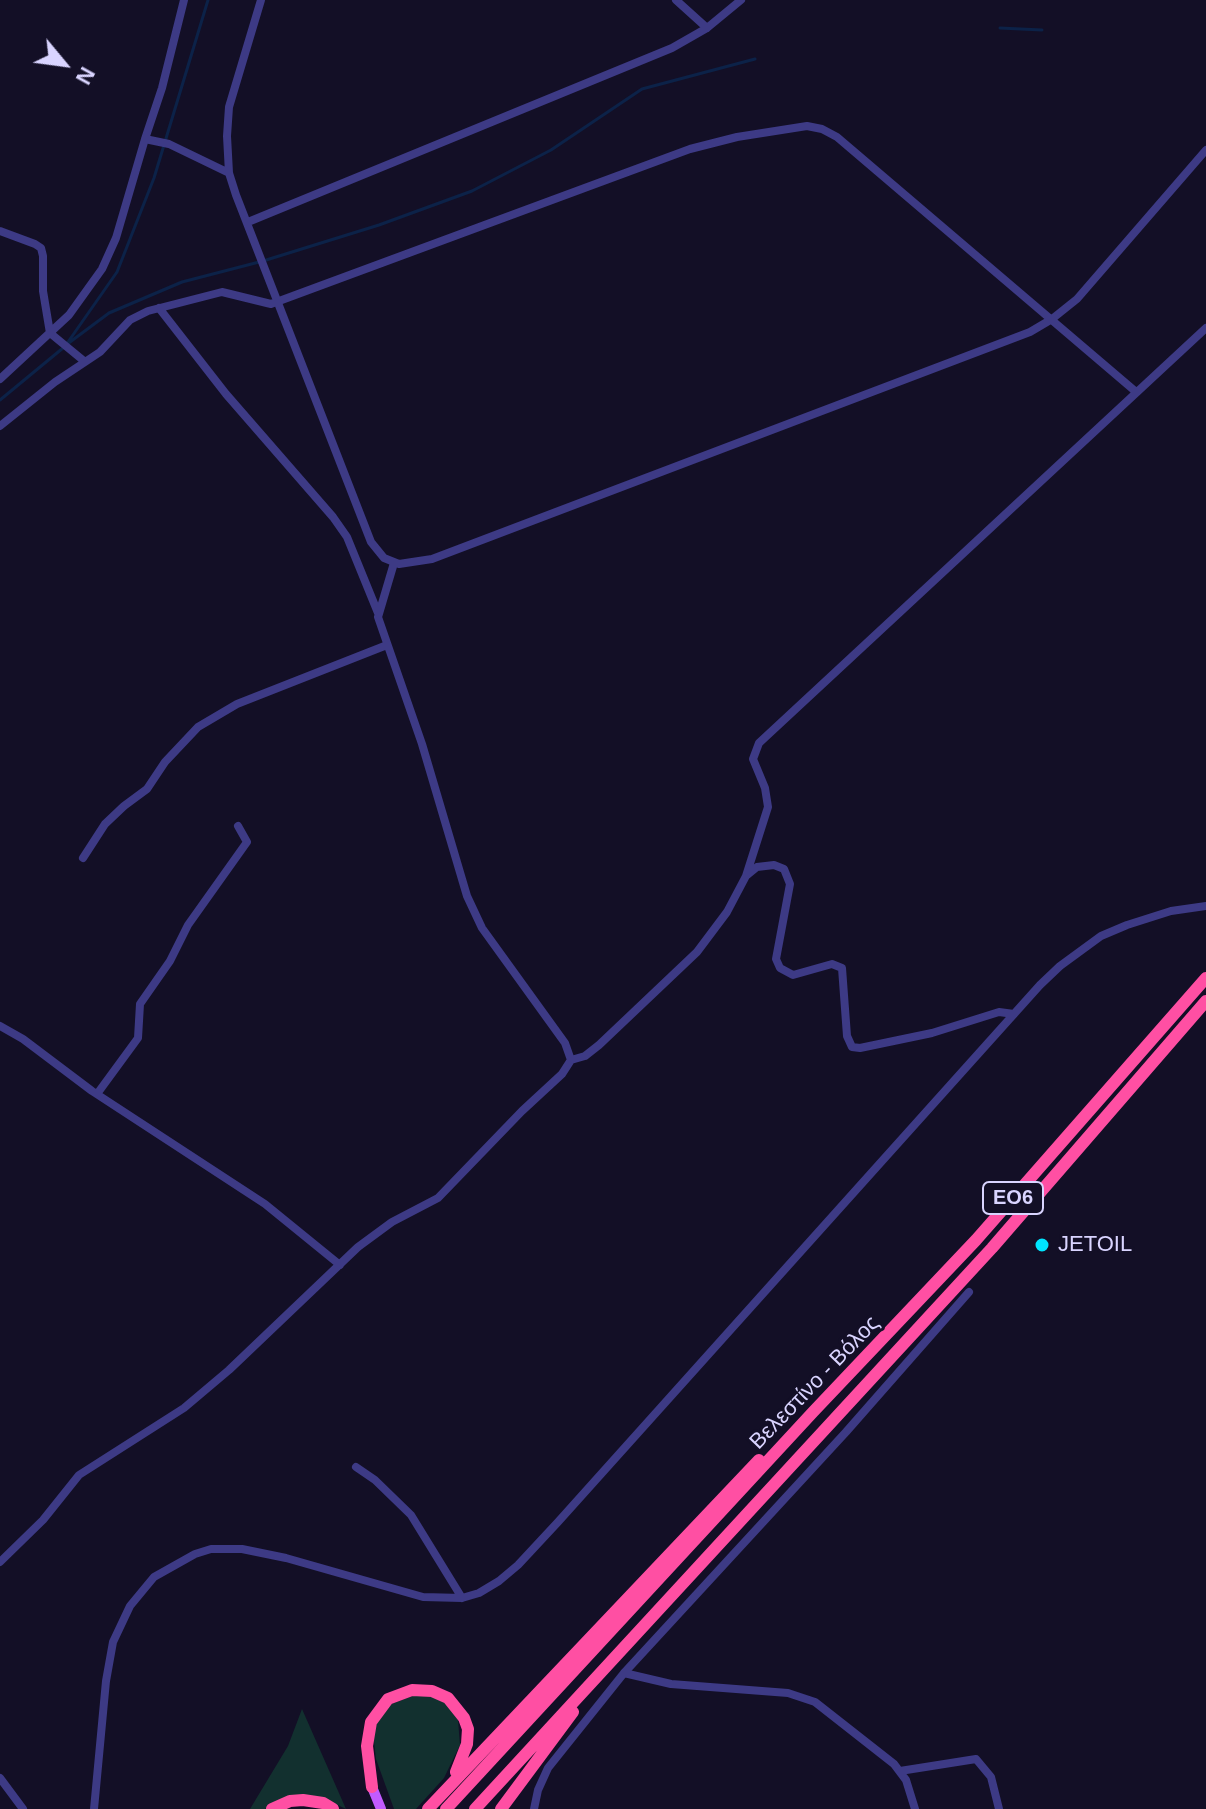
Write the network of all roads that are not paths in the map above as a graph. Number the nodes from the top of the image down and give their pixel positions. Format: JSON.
{"nodes":[{"id":1,"x":184,"y":0,"type":"edge"},
{"id":2,"x":261,"y":0,"type":"edge"},
{"id":3,"x":676,"y":0,"type":"edge"},
{"id":4,"x":741,"y":0,"type":"edge"},
{"id":5,"x":707,"y":28,"type":"junction"},
{"id":6,"x":145,"y":139,"type":"junction"},
{"id":7,"x":1206,"y":150,"type":"edge"},
{"id":8,"x":229,"y":173,"type":"junction"},
{"id":9,"x":248,"y":222,"type":"junction"},
{"id":10,"x":0,"y":231,"type":"edge"},
{"id":11,"x":278,"y":300,"type":"junction"},
{"id":12,"x":159,"y":308,"type":"junction"},
{"id":13,"x":1052,"y":319,"type":"junction"},
{"id":14,"x":1206,"y":328,"type":"edge"},
{"id":15,"x":50,"y":333,"type":"junction"},
{"id":16,"x":84,"y":361,"type":"junction"},
{"id":17,"x":0,"y":379,"type":"edge"},
{"id":18,"x":1135,"y":391,"type":"junction"},
{"id":19,"x":0,"y":426,"type":"edge"},
{"id":20,"x":394,"y":563,"type":"junction"},
{"id":21,"x":378,"y":613,"type":"junction"},
{"id":22,"x":387,"y":645,"type":"junction"},
{"id":23,"x":238,"y":826,"type":"dead end"},
{"id":24,"x":83,"y":858,"type":"dead end"},
{"id":25,"x":746,"y":876,"type":"junction"},
{"id":26,"x":1206,"y":906,"type":"edge"},
{"id":27,"x":1206,"y":978,"type":"edge"},
{"id":28,"x":1206,"y":1001,"type":"edge"},
{"id":29,"x":1014,"y":1014,"type":"junction"},
{"id":30,"x":0,"y":1026,"type":"edge"},
{"id":31,"x":571,"y":1060,"type":"junction"},
{"id":32,"x":97,"y":1094,"type":"junction"},
{"id":33,"x":340,"y":1265,"type":"junction"},
{"id":34,"x":969,"y":1292,"type":"dead end"},
{"id":35,"x":909,"y":1338,"type":"junction"},
{"id":36,"x":920,"y":1349,"type":"junction"},
{"id":37,"x":813,"y":1412,"type":"junction"},
{"id":38,"x":356,"y":1467,"type":"dead end"},
{"id":39,"x":0,"y":1562,"type":"edge"},
{"id":40,"x":462,"y":1598,"type":"junction"},
{"id":41,"x":612,"y":1658,"type":"junction"},
{"id":42,"x":624,"y":1673,"type":"junction"},
{"id":43,"x":900,"y":1771,"type":"junction"},
{"id":44,"x":0,"y":1778,"type":"edge"},
{"id":45,"x":372,"y":1787,"type":"joint"},
{"id":46,"x":444,"y":1792,"type":"junction"},
{"id":47,"x":94,"y":1807,"type":"edge"},
{"id":48,"x":23,"y":1809,"type":"edge"},
{"id":49,"x":272,"y":1809,"type":"edge"},
{"id":50,"x":333,"y":1809,"type":"edge"},
{"id":51,"x":381,"y":1809,"type":"edge"},
{"id":52,"x":428,"y":1809,"type":"edge"},
{"id":53,"x":446,"y":1809,"type":"edge"},
{"id":54,"x":475,"y":1809,"type":"edge"},
{"id":55,"x":501,"y":1809,"type":"edge"},
{"id":56,"x":534,"y":1809,"type":"edge"},
{"id":57,"x":915,"y":1809,"type":"edge"},
{"id":58,"x":999,"y":1809,"type":"edge"}],
"edges":[{"from":1,"to":6,"type":"street"},
{"from":2,"to":8,"type":"street"},
{"from":3,"to":5,"type":"street"},
{"from":4,"to":5,"type":"street"},
{"from":5,"to":9,"type":"street"},
{"from":6,"to":8,"type":"street"},
{"from":6,"to":15,"type":"street"},
{"from":7,"to":13,"type":"street"},
{"from":8,"to":9,"type":"street"},
{"from":9,"to":11,"type":"street"},
{"from":10,"to":15,"type":"street"},
{"from":11,"to":12,"type":"street"},
{"from":11,"to":13,"type":"street"},
{"from":11,"to":20,"type":"street"},
{"from":12,"to":16,"type":"street"},
{"from":12,"to":21,"type":"street"},
{"from":13,"to":18,"type":"street"},
{"from":13,"to":20,"type":"street"},
{"from":14,"to":18,"type":"street"},
{"from":15,"to":16,"type":"street"},
{"from":15,"to":17,"type":"street"},
{"from":16,"to":19,"type":"street"},
{"from":18,"to":25,"type":"street"},
{"from":20,"to":21,"type":"street"},
{"from":21,"to":22,"type":"street"},
{"from":22,"to":24,"type":"street"},
{"from":22,"to":31,"type":"street"},
{"from":23,"to":32,"type":"street"},
{"from":25,"to":29,"type":"street"},
{"from":25,"to":31,"type":"street"},
{"from":26,"to":29,"type":"street"},
{"from":27,"to":37,"type":"highway","name":"Βελεστίνο - Βόλος","number":"ΕΟ6"},
{"from":28,"to":35,"type":"highway","name":"Βελεστίνο - Βόλος","number":"ΕΟ6"},
{"from":29,"to":40,"type":"street"},
{"from":30,"to":32,"type":"street"},
{"from":31,"to":33,"type":"street"},
{"from":32,"to":33,"type":"street"},
{"from":33,"to":39,"type":"street"},
{"from":34,"to":36,"type":"street"},
{"from":35,"to":36,"type":"street"},
{"from":35,"to":41,"type":"highway","name":"Βελεστίνο - Βόλος","number":"ΕΟ6"},
{"from":36,"to":42,"type":"street"},
{"from":37,"to":46,"type":"highway"},
{"from":37,"to":53,"type":"highway","name":"Βελεστίνο - Βόλος","number":"ΕΟ6"},
{"from":38,"to":40,"type":"street"},
{"from":40,"to":47,"type":"street"},
{"from":41,"to":54,"type":"highway","name":"Βελεστίνο - Βόλος","number":"ΕΟ6"},
{"from":41,"to":55,"type":"highway"},
{"from":42,"to":43,"type":"street"},
{"from":42,"to":56,"type":"street"},
{"from":43,"to":57,"type":"street"},
{"from":43,"to":58,"type":"street"},
{"from":44,"to":48,"type":"street"},
{"from":45,"to":46,"type":"highway"},
{"from":45,"to":51,"type":"main road"},
{"from":46,"to":52,"type":"highway"},
{"from":49,"to":50,"type":"highway"}]}
